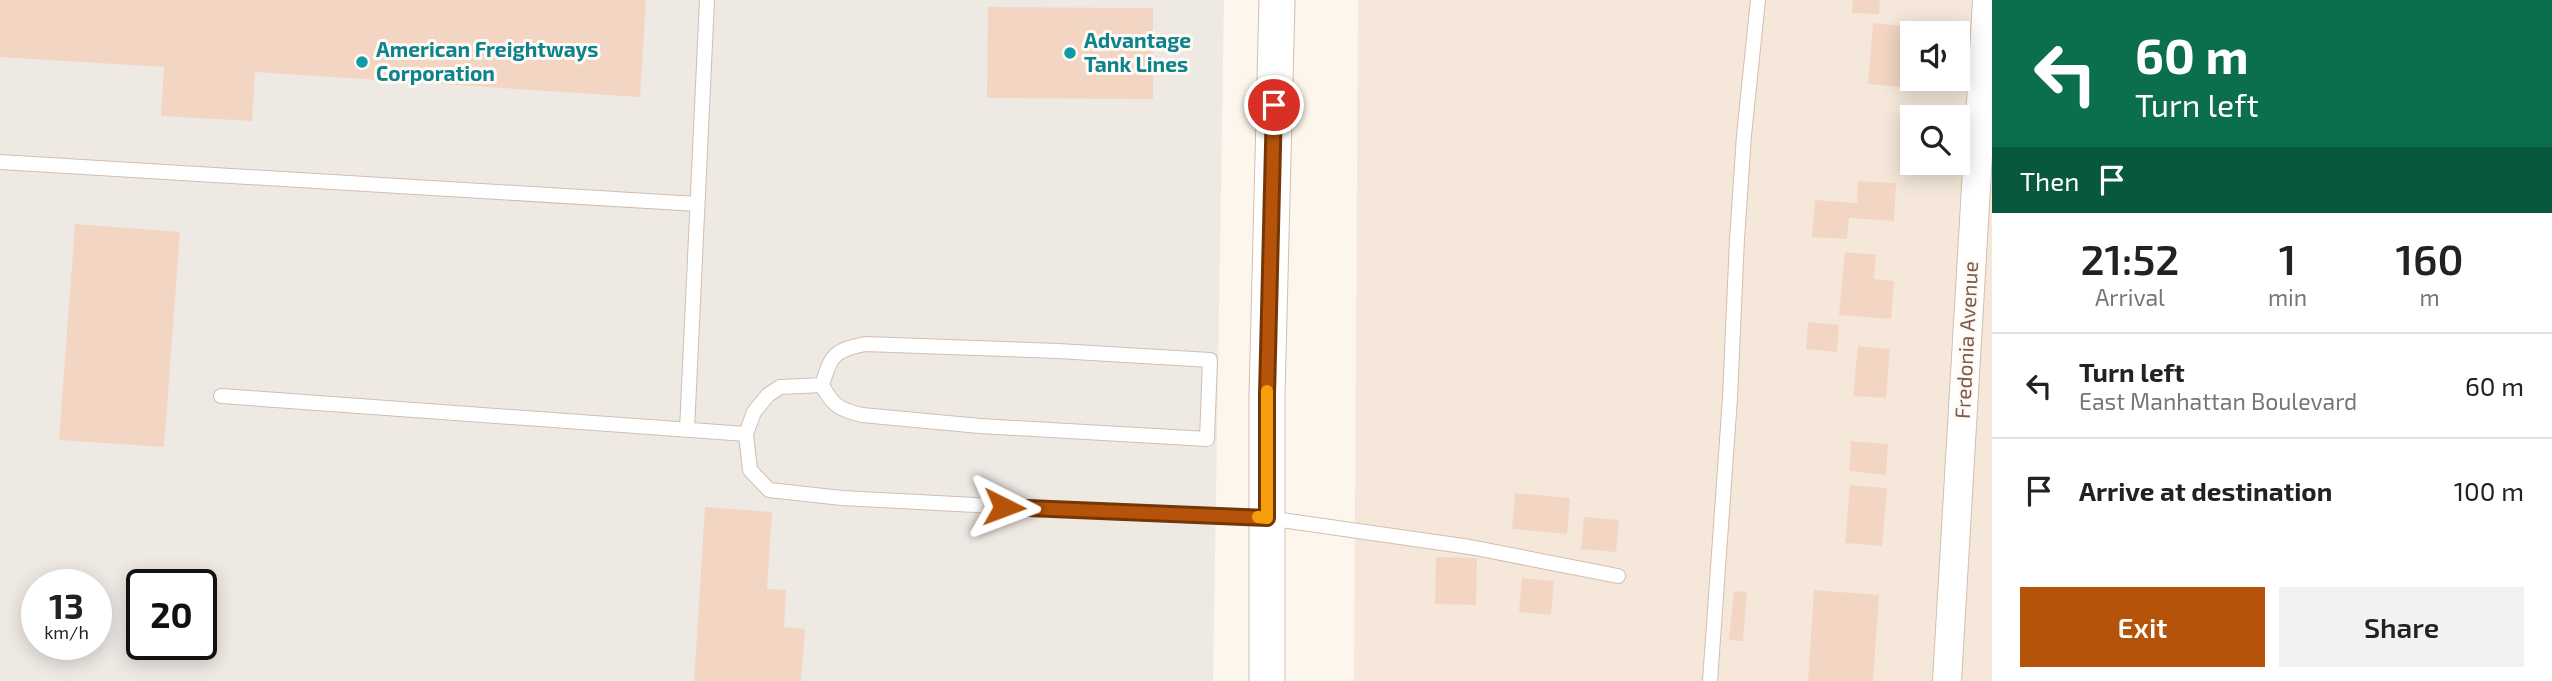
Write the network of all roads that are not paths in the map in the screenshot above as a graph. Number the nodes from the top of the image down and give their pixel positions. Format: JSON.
{"nodes":[{"id":1,"x":707,"y":0,"type":"edge"},
{"id":2,"x":1277,"y":0,"type":"edge"},
{"id":3,"x":1758,"y":0,"type":"edge"},
{"id":4,"x":1987,"y":0,"type":"edge"},
{"id":5,"x":0,"y":162,"type":"edge"},
{"id":6,"x":697,"y":204,"type":"junction"},
{"id":7,"x":821,"y":385,"type":"junction"},
{"id":8,"x":221,"y":396,"type":"dead end"},
{"id":9,"x":687,"y":430,"type":"junction"},
{"id":10,"x":746,"y":434,"type":"junction"},
{"id":11,"x":1267,"y":518,"type":"junction"},
{"id":12,"x":1618,"y":576,"type":"dead end"},
{"id":13,"x":1267,"y":681,"type":"edge"},
{"id":14,"x":1710,"y":681,"type":"edge"},
{"id":15,"x":1947,"y":681,"type":"edge"}],
"edges":[{"from":1,"to":6,"type":"lane"},
{"from":2,"to":11,"type":"street"},
{"from":3,"to":14,"type":"lane"},
{"from":4,"to":15,"type":"street","name":"Fredonia Avenue"},
{"from":5,"to":6,"type":"lane"},
{"from":6,"to":9,"type":"lane"},
{"from":7,"to":7,"type":"lane"},
{"from":7,"to":10,"type":"lane"},
{"from":8,"to":9,"type":"lane"},
{"from":9,"to":10,"type":"lane"},
{"from":10,"to":11,"type":"lane"},
{"from":11,"to":12,"type":"lane"},
{"from":11,"to":13,"type":"street"}]}
